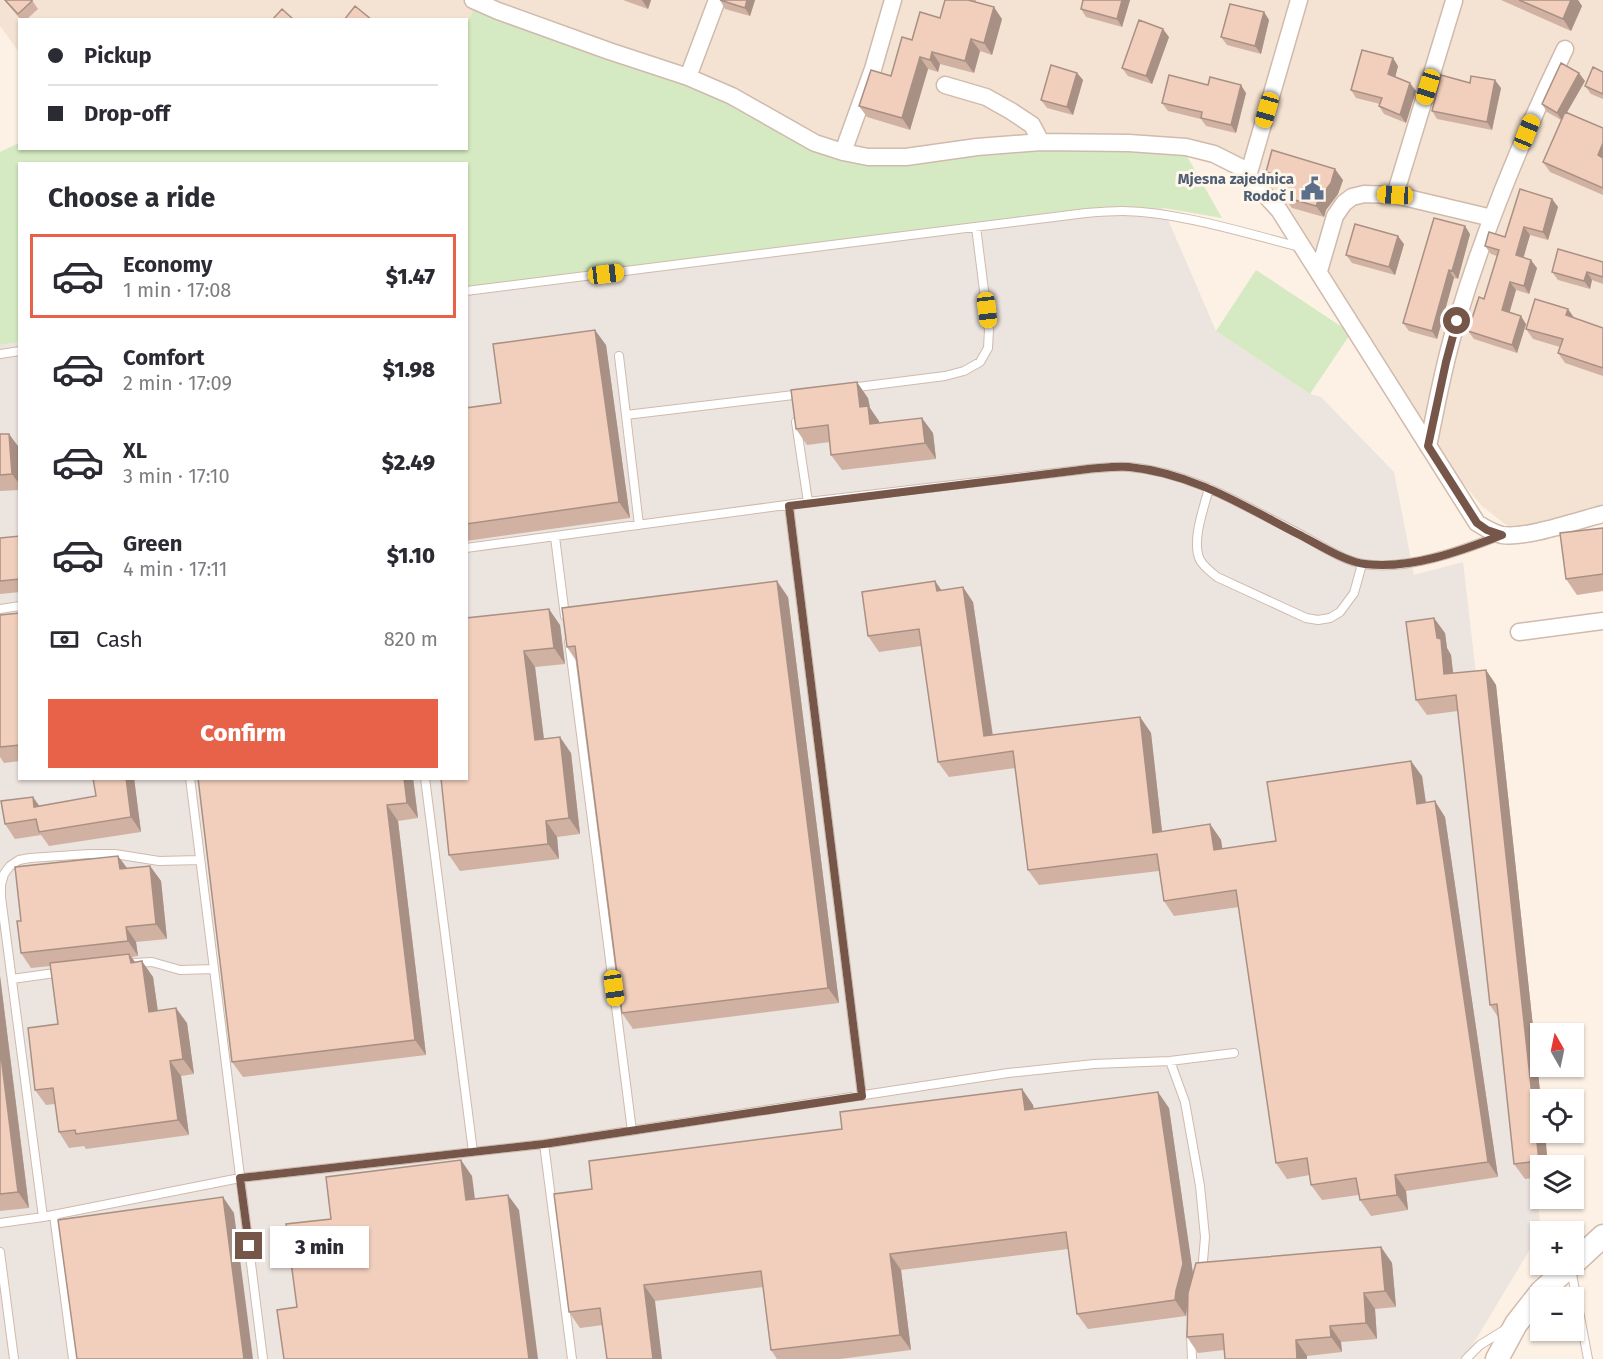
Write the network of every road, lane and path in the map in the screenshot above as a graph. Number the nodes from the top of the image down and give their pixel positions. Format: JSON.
{"nodes":[{"id":1,"x":473,"y":0,"type":"edge"},
{"id":2,"x":717,"y":0,"type":"edge"},
{"id":3,"x":893,"y":0,"type":"edge"},
{"id":4,"x":1299,"y":0,"type":"edge"},
{"id":5,"x":1454,"y":1,"type":"edge"},
{"id":6,"x":1565,"y":49,"type":"dead end"},
{"id":7,"x":688,"y":77,"type":"junction"},
{"id":8,"x":945,"y":85,"type":"dead end"},
{"id":9,"x":1041,"y":142,"type":"junction"},
{"id":10,"x":843,"y":152,"type":"junction"},
{"id":11,"x":1248,"y":176,"type":"junction"},
{"id":12,"x":1395,"y":195,"type":"junction"},
{"id":13,"x":1492,"y":218,"type":"junction"},
{"id":14,"x":976,"y":227,"type":"junction"},
{"id":15,"x":1303,"y":247,"type":"junction"},
{"id":16,"x":1318,"y":271,"type":"junction"},
{"id":17,"x":468,"y":291,"type":"edge"},
{"id":18,"x":18,"y":351,"type":"edge"},
{"id":19,"x":0,"y":354,"type":"edge"},
{"id":20,"x":619,"y":356,"type":"dead end"},
{"id":21,"x":839,"y":389,"type":"edge"},
{"id":22,"x":816,"y":392,"type":"edge"},
{"id":23,"x":792,"y":395,"type":"junction"},
{"id":24,"x":794,"y":406,"type":"edge"},
{"id":25,"x":626,"y":415,"type":"junction"},
{"id":26,"x":795,"y":417,"type":"edge"},
{"id":27,"x":1428,"y":446,"type":"junction"},
{"id":28,"x":1209,"y":488,"type":"junction"},
{"id":29,"x":808,"y":502,"type":"junction"},
{"id":30,"x":789,"y":506,"type":"junction"},
{"id":31,"x":1603,"y":514,"type":"edge"},
{"id":32,"x":639,"y":525,"type":"junction"},
{"id":33,"x":1502,"y":535,"type":"junction"},
{"id":34,"x":555,"y":537,"type":"junction"},
{"id":35,"x":468,"y":548,"type":"edge"},
{"id":36,"x":1362,"y":564,"type":"junction"},
{"id":37,"x":18,"y":606,"type":"edge"},
{"id":38,"x":0,"y":609,"type":"edge"},
{"id":39,"x":566,"y":620,"type":"edge"},
{"id":40,"x":1603,"y":621,"type":"edge"},
{"id":41,"x":567,"y":632,"type":"edge"},
{"id":42,"x":1519,"y":632,"type":"dead end"},
{"id":43,"x":190,"y":780,"type":"edge"},
{"id":44,"x":425,"y":780,"type":"edge"},
{"id":45,"x":200,"y":860,"type":"junction"},
{"id":46,"x":130,"y":963,"type":"edge"},
{"id":47,"x":214,"y":969,"type":"junction"},
{"id":48,"x":71,"y":971,"type":"edge"},
{"id":49,"x":12,"y":980,"type":"junction"},
{"id":50,"x":1234,"y":1053,"type":"dead end"},
{"id":51,"x":1170,"y":1061,"type":"junction"},
{"id":52,"x":862,"y":1096,"type":"junction"},
{"id":53,"x":632,"y":1131,"type":"junction"},
{"id":54,"x":544,"y":1144,"type":"junction"},
{"id":55,"x":473,"y":1152,"type":"junction"},
{"id":56,"x":240,"y":1178,"type":"junction"},
{"id":57,"x":54,"y":1215,"type":"junction"},
{"id":58,"x":43,"y":1217,"type":"junction"},
{"id":59,"x":0,"y":1223,"type":"edge"},
{"id":60,"x":1603,"y":1236,"type":"edge"},
{"id":61,"x":0,"y":1252,"type":"edge"},
{"id":62,"x":1584,"y":1254,"type":"edge"},
{"id":63,"x":1561,"y":1275,"type":"edge"},
{"id":64,"x":1574,"y":1275,"type":"edge"},
{"id":65,"x":1200,"y":1279,"type":"edge"},
{"id":66,"x":1192,"y":1319,"type":"edge"},
{"id":67,"x":1516,"y":1324,"type":"junction"},
{"id":68,"x":14,"y":1359,"type":"edge"},
{"id":69,"x":73,"y":1359,"type":"edge"},
{"id":70,"x":263,"y":1359,"type":"edge"},
{"id":71,"x":572,"y":1359,"type":"edge"},
{"id":72,"x":1192,"y":1359,"type":"edge"},
{"id":73,"x":1466,"y":1359,"type":"edge"},
{"id":74,"x":1497,"y":1359,"type":"edge"},
{"id":75,"x":1588,"y":1359,"type":"edge"}],
"edges":[{"from":1,"to":7,"type":"street"},
{"from":2,"to":7,"type":"street"},
{"from":3,"to":10,"type":"street"},
{"from":4,"to":11,"type":"street"},
{"from":5,"to":12,"type":"street"},
{"from":6,"to":13,"type":"street"},
{"from":7,"to":10,"type":"street"},
{"from":8,"to":9,"type":"street"},
{"from":9,"to":10,"type":"street"},
{"from":9,"to":11,"type":"street"},
{"from":11,"to":15,"type":"street"},
{"from":12,"to":13,"type":"street"},
{"from":12,"to":16,"type":"street"},
{"from":13,"to":27,"type":"street"},
{"from":14,"to":15,"type":"lane"},
{"from":14,"to":17,"type":"lane"},
{"from":14,"to":21,"type":"lane"},
{"from":15,"to":16,"type":"street"},
{"from":16,"to":27,"type":"street"},
{"from":18,"to":19,"type":"lane"},
{"from":20,"to":25,"type":"lane"},
{"from":22,"to":23,"type":"lane"},
{"from":23,"to":24,"type":"lane"},
{"from":23,"to":25,"type":"lane"},
{"from":25,"to":32,"type":"lane"},
{"from":26,"to":29,"type":"lane"},
{"from":27,"to":33,"type":"street"},
{"from":28,"to":29,"type":"lane"},
{"from":28,"to":36,"type":"lane"},
{"from":28,"to":36,"type":"lane"},
{"from":29,"to":30,"type":"lane"},
{"from":30,"to":32,"type":"lane"},
{"from":30,"to":52,"type":"lane"},
{"from":31,"to":33,"type":"street"},
{"from":32,"to":34,"type":"lane"},
{"from":33,"to":36,"type":"lane"},
{"from":34,"to":35,"type":"lane"},
{"from":34,"to":39,"type":"lane"},
{"from":37,"to":38,"type":"lane"},
{"from":40,"to":42,"type":"street"},
{"from":41,"to":53,"type":"lane"},
{"from":43,"to":45,"type":"lane"},
{"from":44,"to":55,"type":"lane"},
{"from":45,"to":47,"type":"lane"},
{"from":45,"to":49,"type":"lane"},
{"from":46,"to":47,"type":"lane"},
{"from":47,"to":56,"type":"lane"},
{"from":48,"to":49,"type":"lane"},
{"from":49,"to":58,"type":"lane"},
{"from":50,"to":51,"type":"lane"},
{"from":51,"to":52,"type":"lane"},
{"from":51,"to":65,"type":"lane"},
{"from":52,"to":53,"type":"lane"},
{"from":53,"to":54,"type":"lane"},
{"from":54,"to":55,"type":"lane"},
{"from":54,"to":71,"type":"lane"},
{"from":55,"to":56,"type":"lane"},
{"from":56,"to":57,"type":"lane"},
{"from":56,"to":70,"type":"lane"},
{"from":57,"to":58,"type":"lane"},
{"from":57,"to":69,"type":"lane"},
{"from":58,"to":59,"type":"lane"},
{"from":60,"to":62,"type":"street"},
{"from":61,"to":68,"type":"lane"},
{"from":63,"to":67,"type":"street"},
{"from":64,"to":75,"type":"lane"},
{"from":66,"to":72,"type":"lane"},
{"from":67,"to":73,"type":"lane"},
{"from":67,"to":74,"type":"street"}]}
